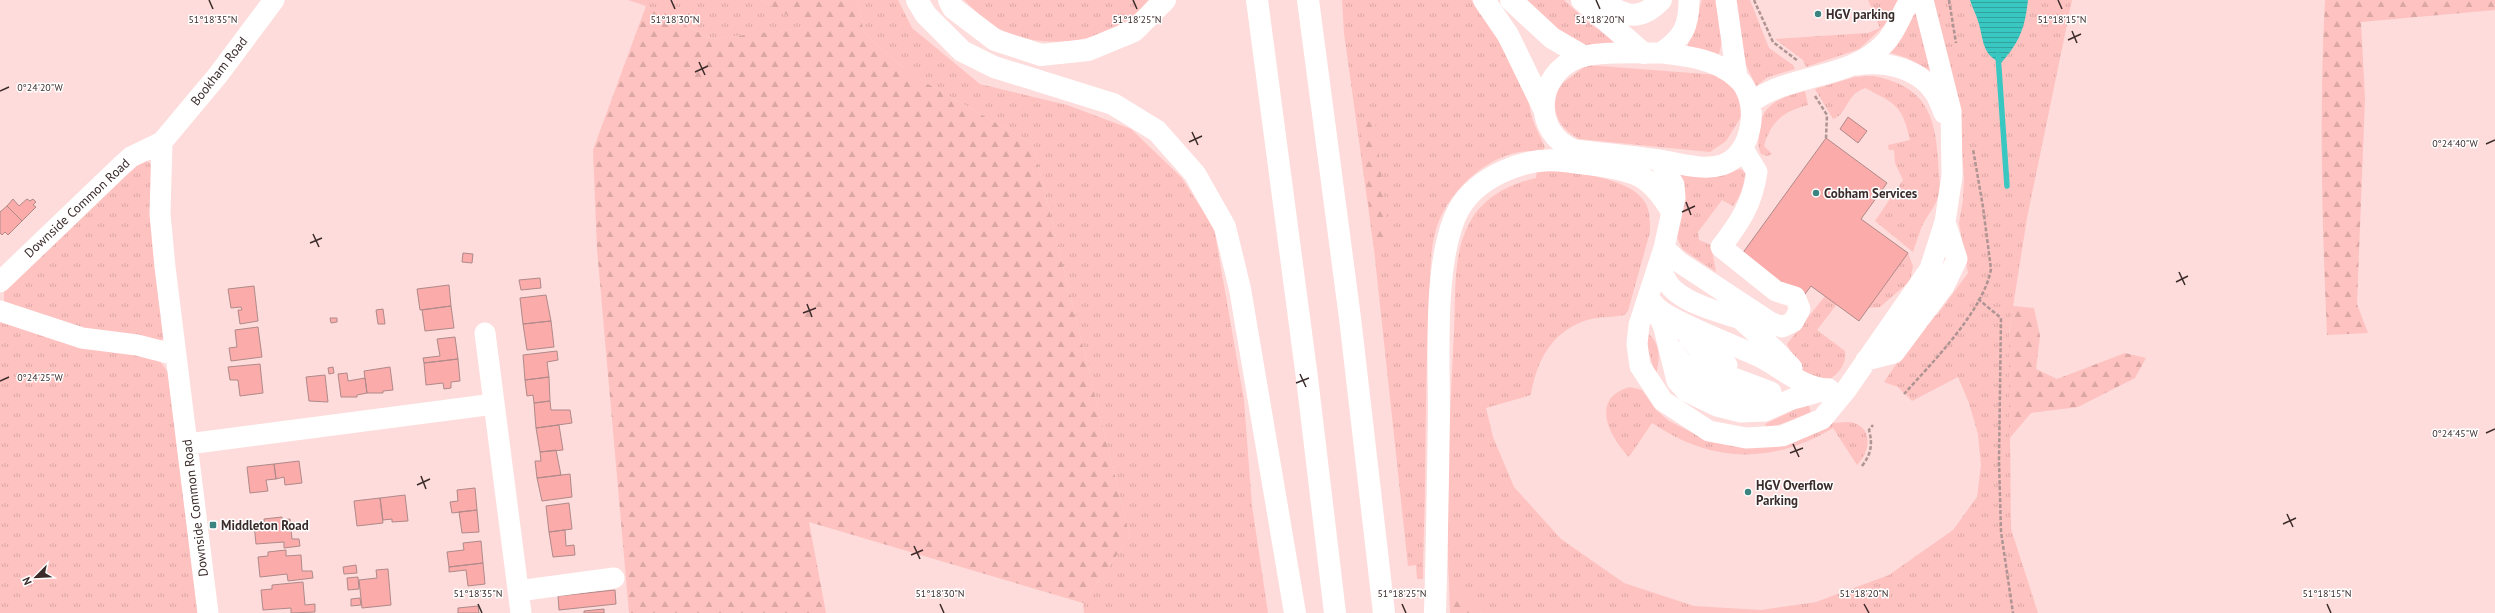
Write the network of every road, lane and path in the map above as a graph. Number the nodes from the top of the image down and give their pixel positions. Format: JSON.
{"nodes":[{"id":1,"x":274,"y":0,"type":"edge"},
{"id":2,"x":917,"y":0,"type":"edge"},
{"id":3,"x":949,"y":0,"type":"edge"},
{"id":4,"x":1165,"y":0,"type":"edge"},
{"id":5,"x":1257,"y":0,"type":"edge"},
{"id":6,"x":1308,"y":0,"type":"edge"},
{"id":7,"x":1484,"y":0,"type":"edge"},
{"id":8,"x":1511,"y":0,"type":"edge"},
{"id":9,"x":1582,"y":0,"type":"edge"},
{"id":10,"x":1599,"y":0,"type":"edge"},
{"id":11,"x":1661,"y":0,"type":"edge"},
{"id":12,"x":1689,"y":0,"type":"edge"},
{"id":13,"x":1726,"y":0,"type":"edge"},
{"id":14,"x":1910,"y":0,"type":"edge"},
{"id":15,"x":1923,"y":0,"type":"edge"},
{"id":16,"x":1652,"y":53,"type":"junction"},
{"id":17,"x":1583,"y":56,"type":"junction"},
{"id":18,"x":1851,"y":66,"type":"junction"},
{"id":19,"x":1737,"y":77,"type":"junction"},
{"id":20,"x":1751,"y":102,"type":"junction"},
{"id":21,"x":1543,"y":107,"type":"junction"},
{"id":22,"x":1952,"y":130,"type":"junction"},
{"id":23,"x":162,"y":142,"type":"junction"},
{"id":24,"x":1743,"y":149,"type":"junction"},
{"id":25,"x":1659,"y":160,"type":"junction"},
{"id":26,"x":1671,"y":210,"type":"junction"},
{"id":27,"x":1662,"y":257,"type":"junction"},
{"id":28,"x":0,"y":282,"type":"edge"},
{"id":29,"x":1978,"y":299,"type":"dead end"},
{"id":30,"x":0,"y":311,"type":"edge"},
{"id":31,"x":1665,"y":317,"type":"junction"},
{"id":32,"x":484,"y":334,"type":"dead end"},
{"id":33,"x":176,"y":355,"type":"junction"},
{"id":34,"x":1824,"y":388,"type":"junction"},
{"id":35,"x":1792,"y":399,"type":"junction"},
{"id":36,"x":494,"y":404,"type":"junction"},
{"id":37,"x":1873,"y":425,"type":"dead end"},
{"id":38,"x":188,"y":444,"type":"junction"},
{"id":39,"x":1862,"y":466,"type":"dead end"},
{"id":40,"x":614,"y":578,"type":"dead end"},
{"id":41,"x":518,"y":591,"type":"junction"},
{"id":42,"x":208,"y":613,"type":"edge"},
{"id":43,"x":521,"y":613,"type":"edge"},
{"id":44,"x":1295,"y":613,"type":"edge"},
{"id":45,"x":1334,"y":613,"type":"edge"},
{"id":46,"x":1384,"y":613,"type":"edge"},
{"id":47,"x":1435,"y":613,"type":"edge"},
{"id":48,"x":2013,"y":613,"type":"edge"}],
"edges":[{"from":1,"to":23,"type":"street","name":"Bookham Road"},
{"from":2,"to":44,"type":"highway"},
{"from":3,"to":4,"type":"highway"},
{"from":5,"to":45,"type":"highway"},
{"from":6,"to":46,"type":"highway"},
{"from":7,"to":21,"type":"highway"},
{"from":8,"to":17,"type":"highway"},
{"from":9,"to":16,"type":"highway"},
{"from":10,"to":11,"type":"highway"},
{"from":12,"to":16,"type":"street"},
{"from":13,"to":19,"type":"street"},
{"from":14,"to":18,"type":"street"},
{"from":15,"to":22,"type":"street"},
{"from":16,"to":17,"type":"street"},
{"from":16,"to":19,"type":"street"},
{"from":17,"to":21,"type":"street"},
{"from":18,"to":20,"type":"street"},
{"from":18,"to":22,"type":"street"},
{"from":19,"to":20,"type":"street"},
{"from":20,"to":24,"type":"street"},
{"from":21,"to":25,"type":"street"},
{"from":22,"to":34,"type":"street"},
{"from":23,"to":28,"type":"street","name":"Downside Common Road"},
{"from":23,"to":33,"type":"street","name":"Downside Common Road"},
{"from":24,"to":25,"type":"street"},
{"from":24,"to":27,"type":"street"},
{"from":25,"to":26,"type":"street"},
{"from":26,"to":27,"type":"street"},
{"from":26,"to":47,"type":"highway"},
{"from":27,"to":31,"type":"street"},
{"from":27,"to":34,"type":"street"},
{"from":29,"to":48,"type":"path"},
{"from":30,"to":33,"type":"street"},
{"from":31,"to":34,"type":"street"},
{"from":31,"to":34,"type":"street"},
{"from":31,"to":35,"type":"street"},
{"from":31,"to":35,"type":"street"},
{"from":32,"to":36,"type":"street"},
{"from":33,"to":38,"type":"street","name":"Downside Common Road"},
{"from":34,"to":35,"type":"street"},
{"from":36,"to":38,"type":"street"},
{"from":36,"to":41,"type":"street"},
{"from":37,"to":39,"type":"path"},
{"from":38,"to":42,"type":"street","name":"Downside Common Road"},
{"from":40,"to":41,"type":"street"},
{"from":41,"to":43,"type":"street"}]}
